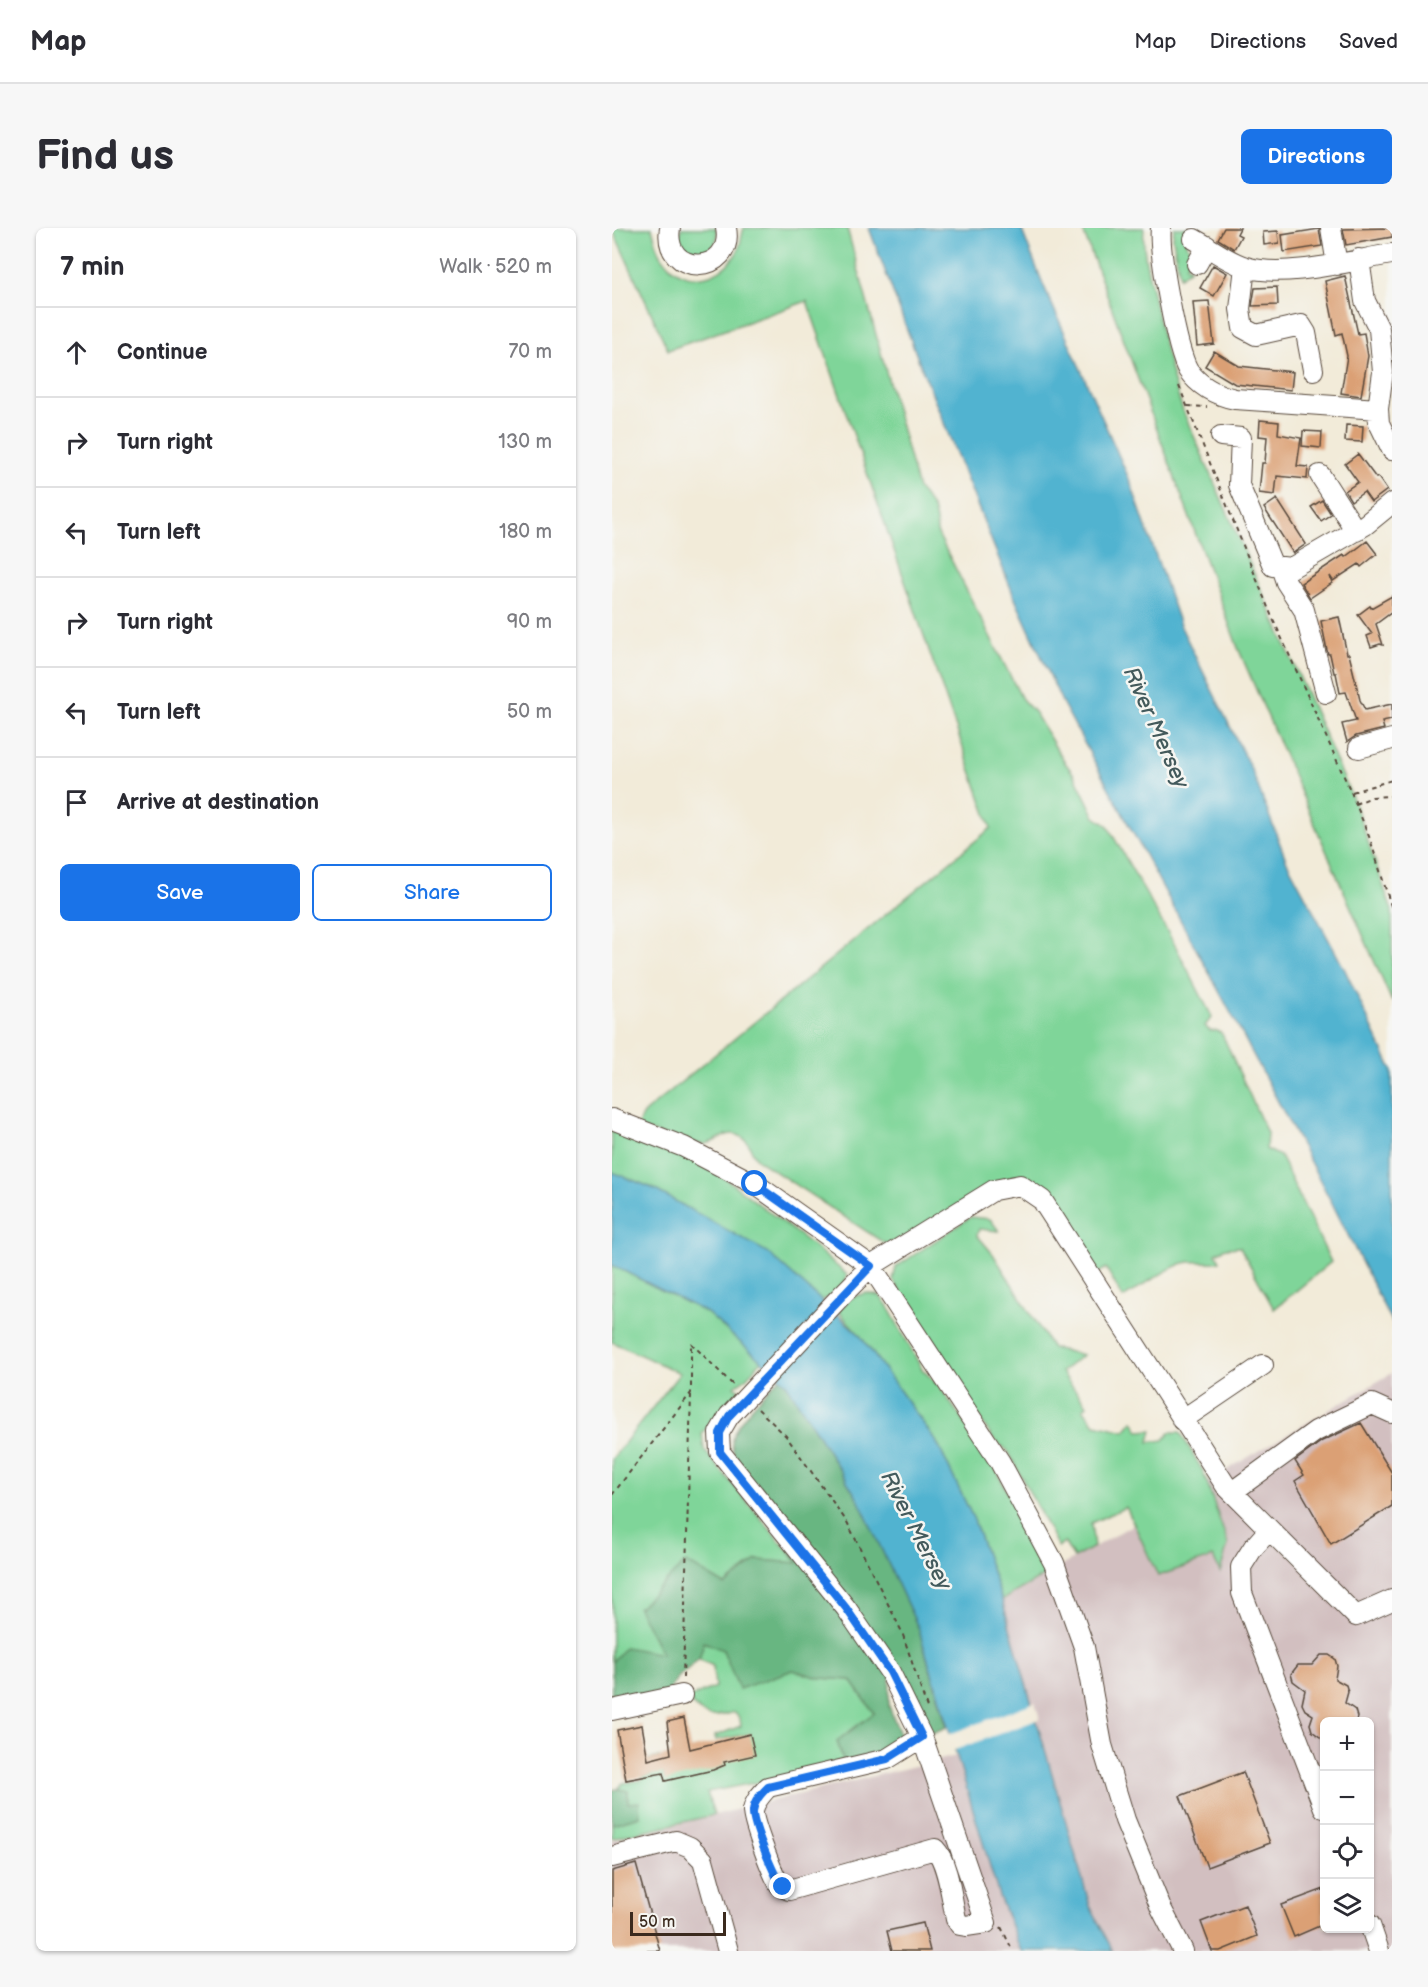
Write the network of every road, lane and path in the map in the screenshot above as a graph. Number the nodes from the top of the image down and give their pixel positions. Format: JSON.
{"nodes":[{"id":1,"x":1161,"y":228,"type":"edge"},
{"id":2,"x":1331,"y":228,"type":"edge"},
{"id":3,"x":668,"y":231,"type":"edge"},
{"id":4,"x":729,"y":232,"type":"edge"},
{"id":5,"x":1392,"y":254,"type":"edge"},
{"id":6,"x":1359,"y":259,"type":"junction"},
{"id":7,"x":1197,"y":264,"type":"dead end"},
{"id":8,"x":1337,"y":265,"type":"junction"},
{"id":9,"x":1245,"y":267,"type":"junction"},
{"id":10,"x":1313,"y":370,"type":"dead end"},
{"id":11,"x":1176,"y":380,"type":"dead end"},
{"id":12,"x":1378,"y":409,"type":"junction"},
{"id":13,"x":1221,"y":436,"type":"dead end"},
{"id":14,"x":1392,"y":450,"type":"edge"},
{"id":15,"x":1320,"y":475,"type":"dead end"},
{"id":16,"x":1392,"y":503,"type":"edge"},
{"id":17,"x":1356,"y":531,"type":"junction"},
{"id":18,"x":1281,"y":567,"type":"junction"},
{"id":19,"x":1326,"y":693,"type":"dead end"},
{"id":20,"x":1392,"y":739,"type":"edge"},
{"id":21,"x":1359,"y":748,"type":"dead end"},
{"id":22,"x":1392,"y":780,"type":"edge"},
{"id":23,"x":1351,"y":792,"type":"junction"},
{"id":24,"x":1392,"y":796,"type":"edge"},
{"id":25,"x":1355,"y":804,"type":"junction"},
{"id":26,"x":1392,"y":909,"type":"edge"},
{"id":27,"x":612,"y":1119,"type":"edge"},
{"id":28,"x":871,"y":1266,"type":"junction"},
{"id":29,"x":691,"y":1343,"type":"dead end"},
{"id":30,"x":1263,"y":1365,"type":"dead end"},
{"id":31,"x":691,"y":1393,"type":"junction"},
{"id":32,"x":1392,"y":1413,"type":"edge"},
{"id":33,"x":1182,"y":1420,"type":"junction"},
{"id":34,"x":1232,"y":1492,"type":"junction"},
{"id":35,"x":612,"y":1495,"type":"edge"},
{"id":36,"x":1269,"y":1530,"type":"junction"},
{"id":37,"x":1392,"y":1600,"type":"edge"},
{"id":38,"x":682,"y":1695,"type":"joint"},
{"id":39,"x":612,"y":1710,"type":"edge"},
{"id":40,"x":922,"y":1737,"type":"junction"},
{"id":41,"x":1320,"y":1798,"type":"edge"},
{"id":42,"x":612,"y":1857,"type":"edge"},
{"id":43,"x":1373,"y":1933,"type":"edge"},
{"id":44,"x":728,"y":1951,"type":"edge"},
{"id":45,"x":1183,"y":1951,"type":"edge"},
{"id":46,"x":1379,"y":1951,"type":"edge"}],
"edges":[{"from":1,"to":12,"type":"street"},
{"from":2,"to":8,"type":"street"},
{"from":3,"to":4,"type":"street"},
{"from":5,"to":6,"type":"street"},
{"from":6,"to":8,"type":"street"},
{"from":6,"to":12,"type":"street"},
{"from":7,"to":9,"type":"street"},
{"from":8,"to":9,"type":"street"},
{"from":9,"to":10,"type":"street"},
{"from":11,"to":23,"type":"path"},
{"from":12,"to":14,"type":"street"},
{"from":13,"to":18,"type":"street"},
{"from":15,"to":17,"type":"street"},
{"from":16,"to":17,"type":"street"},
{"from":17,"to":18,"type":"street"},
{"from":18,"to":19,"type":"street"},
{"from":20,"to":21,"type":"street"},
{"from":22,"to":23,"type":"path"},
{"from":23,"to":25,"type":"path"},
{"from":24,"to":25,"type":"path"},
{"from":25,"to":26,"type":"path"},
{"from":27,"to":28,"type":"street"},
{"from":28,"to":33,"type":"street"},
{"from":28,"to":40,"type":"street","bridge":true},
{"from":28,"to":45,"type":"street"},
{"from":29,"to":31,"type":"path"},
{"from":30,"to":33,"type":"street"},
{"from":31,"to":35,"type":"path"},
{"from":31,"to":38,"type":"path"},
{"from":32,"to":34,"type":"street"},
{"from":33,"to":34,"type":"street"},
{"from":34,"to":36,"type":"street"},
{"from":36,"to":37,"type":"street"},
{"from":36,"to":41,"type":"street"},
{"from":38,"to":39,"type":"street"},
{"from":40,"to":40,"type":"street"},
{"from":42,"to":44,"type":"street"},
{"from":43,"to":46,"type":"street"}]}
